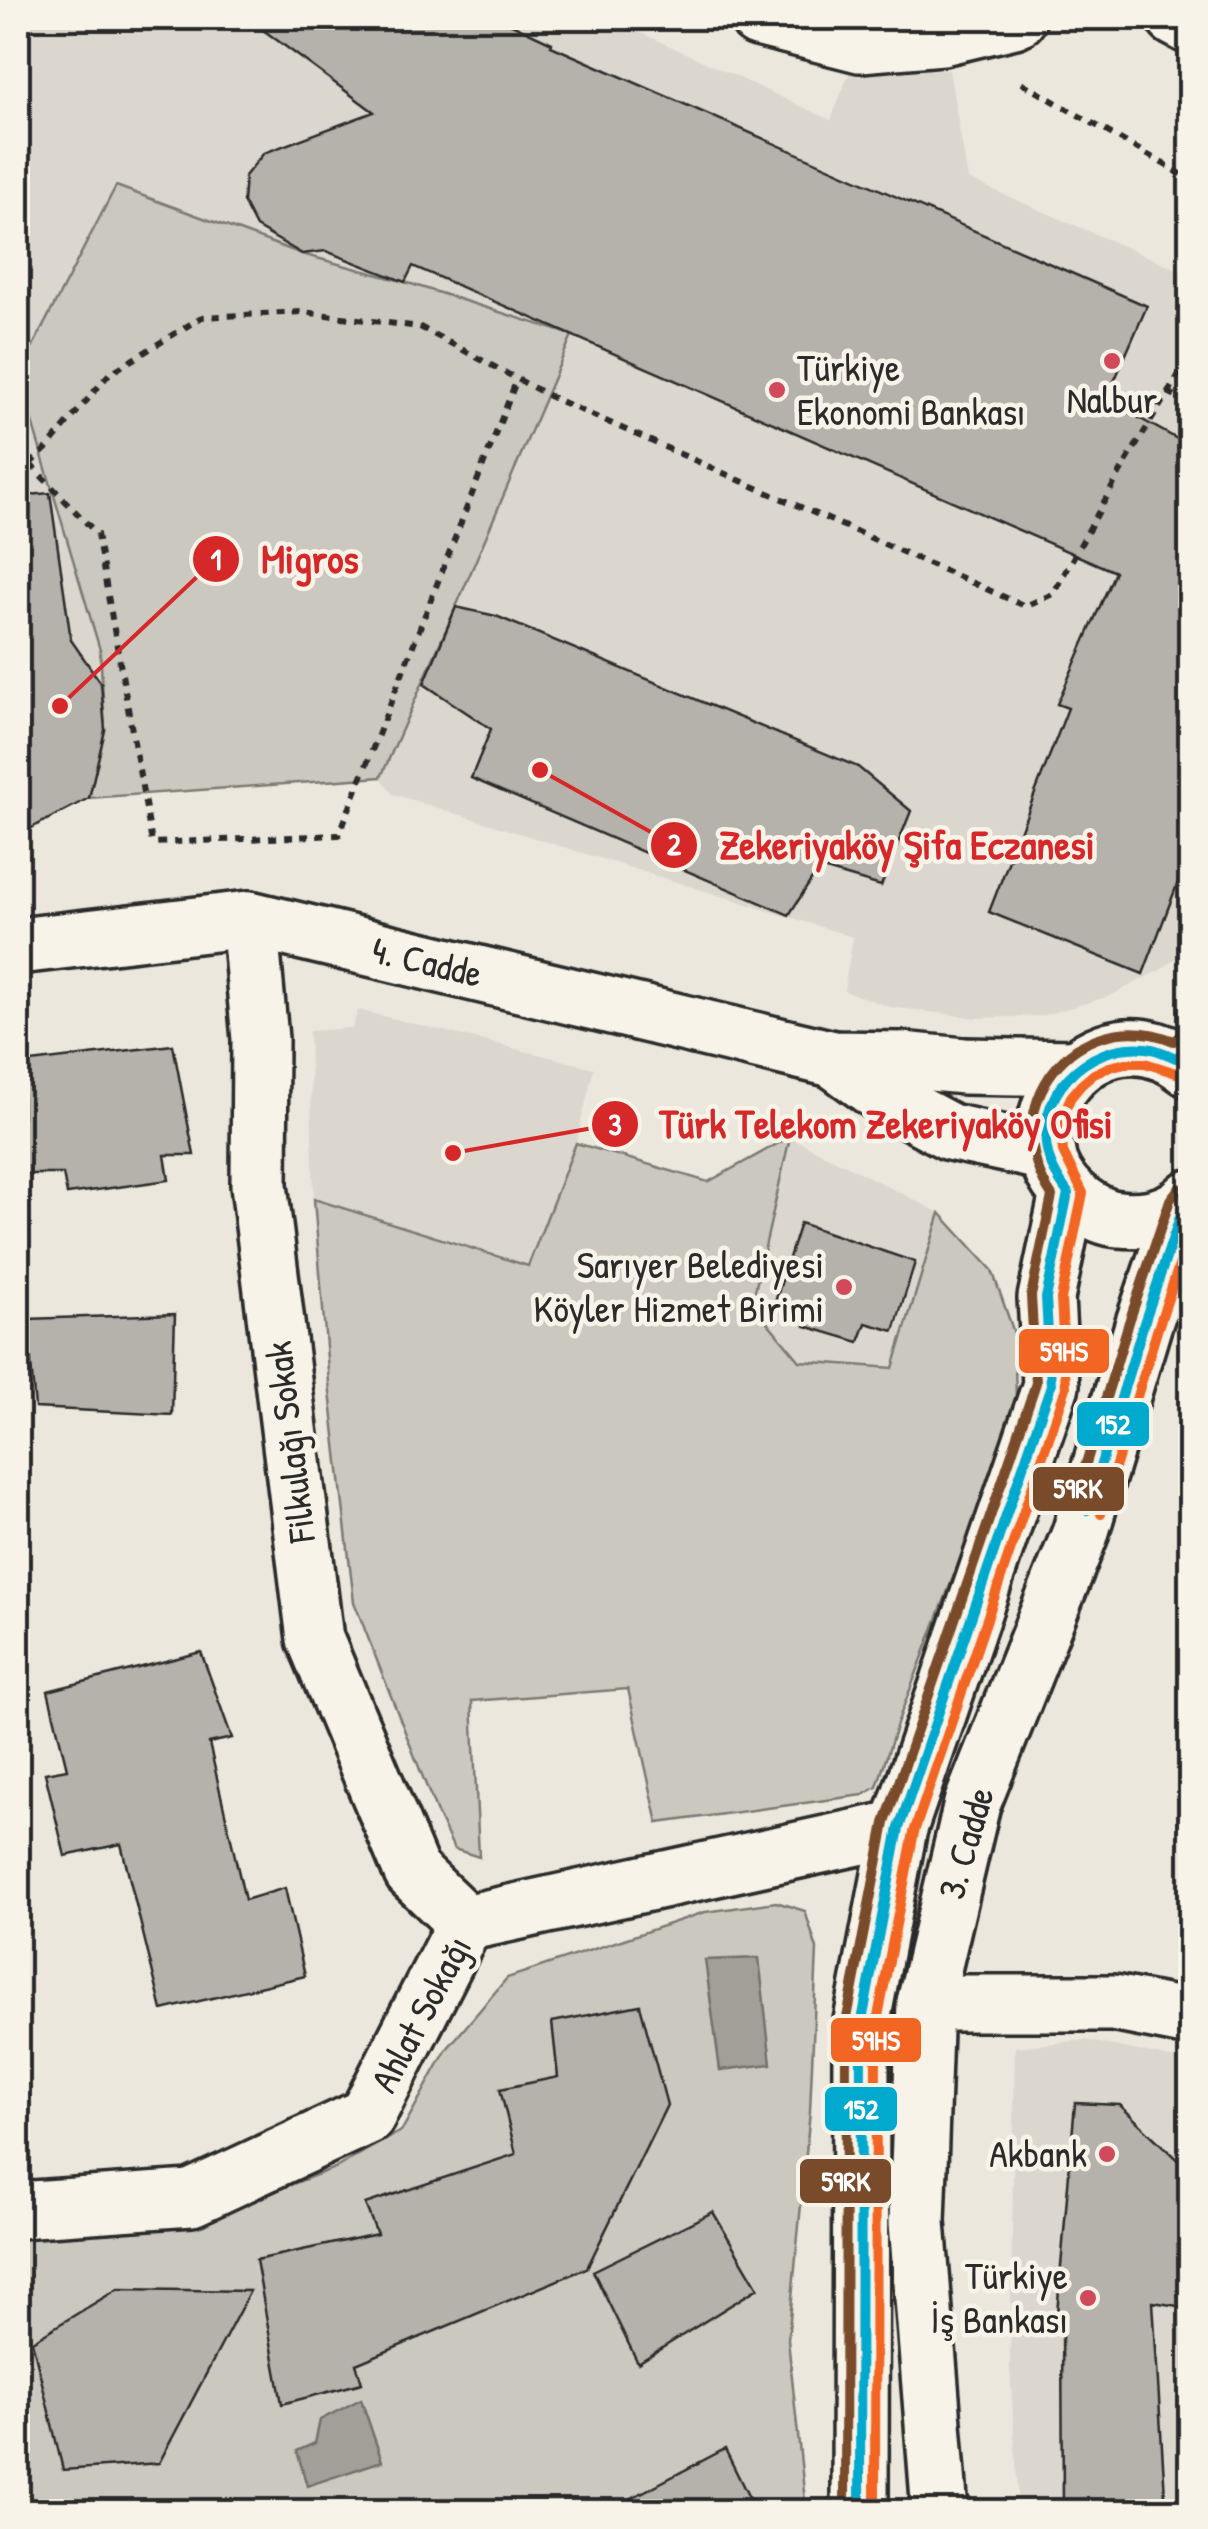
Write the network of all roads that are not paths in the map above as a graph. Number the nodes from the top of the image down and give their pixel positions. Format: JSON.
{"nodes":[{"id":1,"x":758,"y":18,"type":"edge"},
{"id":2,"x":1018,"y":18,"type":"edge"},
{"id":3,"x":1175,"y":18,"type":"edge"},
{"id":4,"x":1190,"y":26,"type":"edge"},
{"id":5,"x":249,"y":919,"type":"junction"},
{"id":6,"x":18,"y":946,"type":"edge"},
{"id":7,"x":1186,"y":1058,"type":"edge"},
{"id":8,"x":832,"y":1059,"type":"junction"},
{"id":9,"x":1074,"y":1068,"type":"junction"},
{"id":10,"x":1058,"y":1173,"type":"junction"},
{"id":11,"x":1187,"y":1201,"type":"edge"},
{"id":12,"x":899,"y":1828,"type":"junction"},
{"id":13,"x":465,"y":1924,"type":"junction"},
{"id":14,"x":924,"y":2003,"type":"junction"},
{"id":15,"x":1190,"y":2018,"type":"edge"},
{"id":16,"x":18,"y":2210,"type":"edge"},
{"id":17,"x":860,"y":2512,"type":"edge"},
{"id":18,"x":940,"y":2512,"type":"edge"}],
"edges":[{"from":1,"to":2,"type":"street"},
{"from":3,"to":4,"type":"street"},
{"from":5,"to":6,"type":"street","name":"4. Cadde"},
{"from":5,"to":8,"type":"street","name":"4. Cadde"},
{"from":5,"to":13,"type":"street","name":"Filkulağı Sokak"},
{"from":7,"to":9,"type":"street"},
{"from":8,"to":9,"type":"street"},
{"from":8,"to":10,"type":"street"},
{"from":9,"to":10,"type":"street","name":"3. Cadde"},
{"from":10,"to":11,"type":"street"},
{"from":10,"to":12,"type":"street","name":"3. Cadde"},
{"from":11,"to":14,"type":"street","name":"3. Cadde"},
{"from":12,"to":13,"type":"street","name":"Ahlat Sokağı"},
{"from":12,"to":17,"type":"street","name":"3. Cadde"},
{"from":13,"to":16,"type":"street","name":"Ahlat Sokağı"},
{"from":14,"to":15,"type":"street"},
{"from":14,"to":18,"type":"street","name":"3. Cadde"}]}
